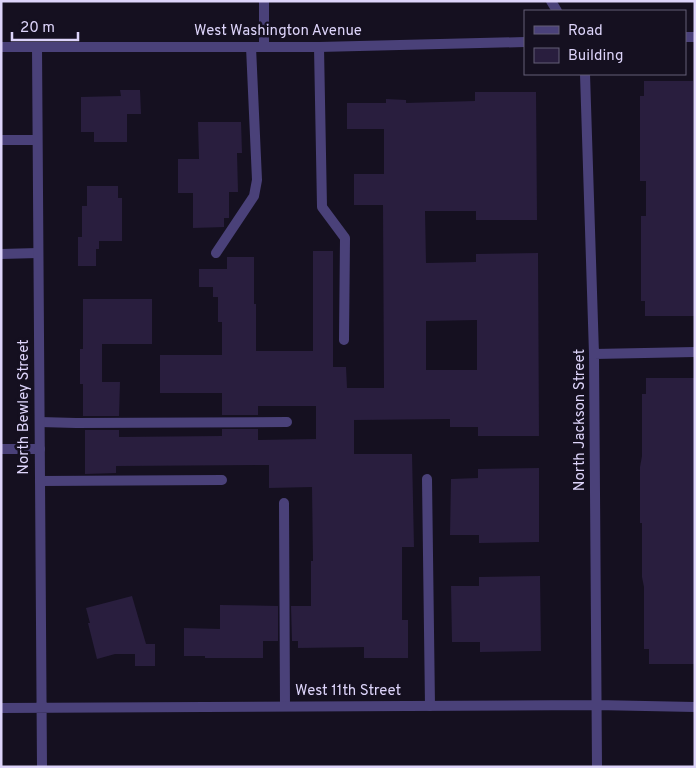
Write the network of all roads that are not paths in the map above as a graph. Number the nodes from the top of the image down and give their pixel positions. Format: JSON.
{"nodes":[{"id":1,"x":264,"y":1,"type":"edge"},
{"id":2,"x":524,"y":42,"type":"edge"},
{"id":3,"x":1,"y":47,"type":"edge"},
{"id":4,"x":36,"y":47,"type":"junction"},
{"id":5,"x":251,"y":47,"type":"junction"},
{"id":6,"x":264,"y":47,"type":"junction"},
{"id":7,"x":319,"y":47,"type":"junction"},
{"id":8,"x":585,"y":75,"type":"edge"},
{"id":9,"x":1,"y":140,"type":"edge"},
{"id":10,"x":37,"y":140,"type":"junction"},
{"id":11,"x":216,"y":253,"type":"dead end"},
{"id":12,"x":1,"y":254,"type":"edge"},
{"id":13,"x":38,"y":254,"type":"junction"},
{"id":14,"x":344,"y":340,"type":"dead end"},
{"id":15,"x":695,"y":352,"type":"edge"},
{"id":16,"x":594,"y":354,"type":"junction"},
{"id":17,"x":40,"y":422,"type":"junction"},
{"id":18,"x":287,"y":422,"type":"dead end"},
{"id":19,"x":1,"y":448,"type":"edge"},
{"id":20,"x":40,"y":448,"type":"junction"},
{"id":21,"x":427,"y":479,"type":"dead end"},
{"id":22,"x":222,"y":480,"type":"dead end"},
{"id":23,"x":40,"y":481,"type":"junction"},
{"id":24,"x":284,"y":503,"type":"dead end"},
{"id":25,"x":596,"y":705,"type":"junction"},
{"id":26,"x":285,"y":706,"type":"junction"},
{"id":27,"x":430,"y":706,"type":"junction"},
{"id":28,"x":42,"y":707,"type":"junction"},
{"id":29,"x":695,"y":707,"type":"edge"},
{"id":30,"x":1,"y":708,"type":"edge"},
{"id":31,"x":42,"y":767,"type":"edge"},
{"id":32,"x":597,"y":767,"type":"edge"}],
"edges":[{"from":1,"to":6,"type":"street"},
{"from":2,"to":7,"type":"street","name":"West Washington Avenue"},
{"from":3,"to":4,"type":"street","name":"West Washington Avenue"},
{"from":4,"to":5,"type":"street","name":"West Washington Avenue"},
{"from":4,"to":10,"type":"street","name":"North Bewley Street"},
{"from":5,"to":6,"type":"street","name":"West Washington Avenue"},
{"from":5,"to":11,"type":"street"},
{"from":6,"to":7,"type":"street","name":"West Washington Avenue"},
{"from":7,"to":14,"type":"street"},
{"from":8,"to":16,"type":"street","name":"North Jackson Street"},
{"from":9,"to":10,"type":"street"},
{"from":10,"to":13,"type":"street","name":"North Bewley Street"},
{"from":12,"to":13,"type":"street"},
{"from":13,"to":17,"type":"street","name":"North Bewley Street"},
{"from":15,"to":16,"type":"street"},
{"from":16,"to":25,"type":"street","name":"North Jackson Street"},
{"from":17,"to":18,"type":"street"},
{"from":17,"to":20,"type":"street","name":"North Bewley Street"},
{"from":19,"to":20,"type":"street"},
{"from":20,"to":23,"type":"street","name":"North Bewley Street"},
{"from":21,"to":27,"type":"street"},
{"from":22,"to":23,"type":"street"},
{"from":23,"to":28,"type":"street","name":"North Bewley Street"},
{"from":24,"to":26,"type":"street"},
{"from":25,"to":27,"type":"street","name":"West 11th Street"},
{"from":25,"to":29,"type":"street","name":"West 11th Street"},
{"from":25,"to":32,"type":"street","name":"North Jackson Street"},
{"from":26,"to":27,"type":"street","name":"West 11th Street"},
{"from":26,"to":28,"type":"street","name":"West 11th Street"},
{"from":28,"to":30,"type":"street","name":"West 11th Street"},
{"from":28,"to":31,"type":"street","name":"North Bewley Street"}]}
